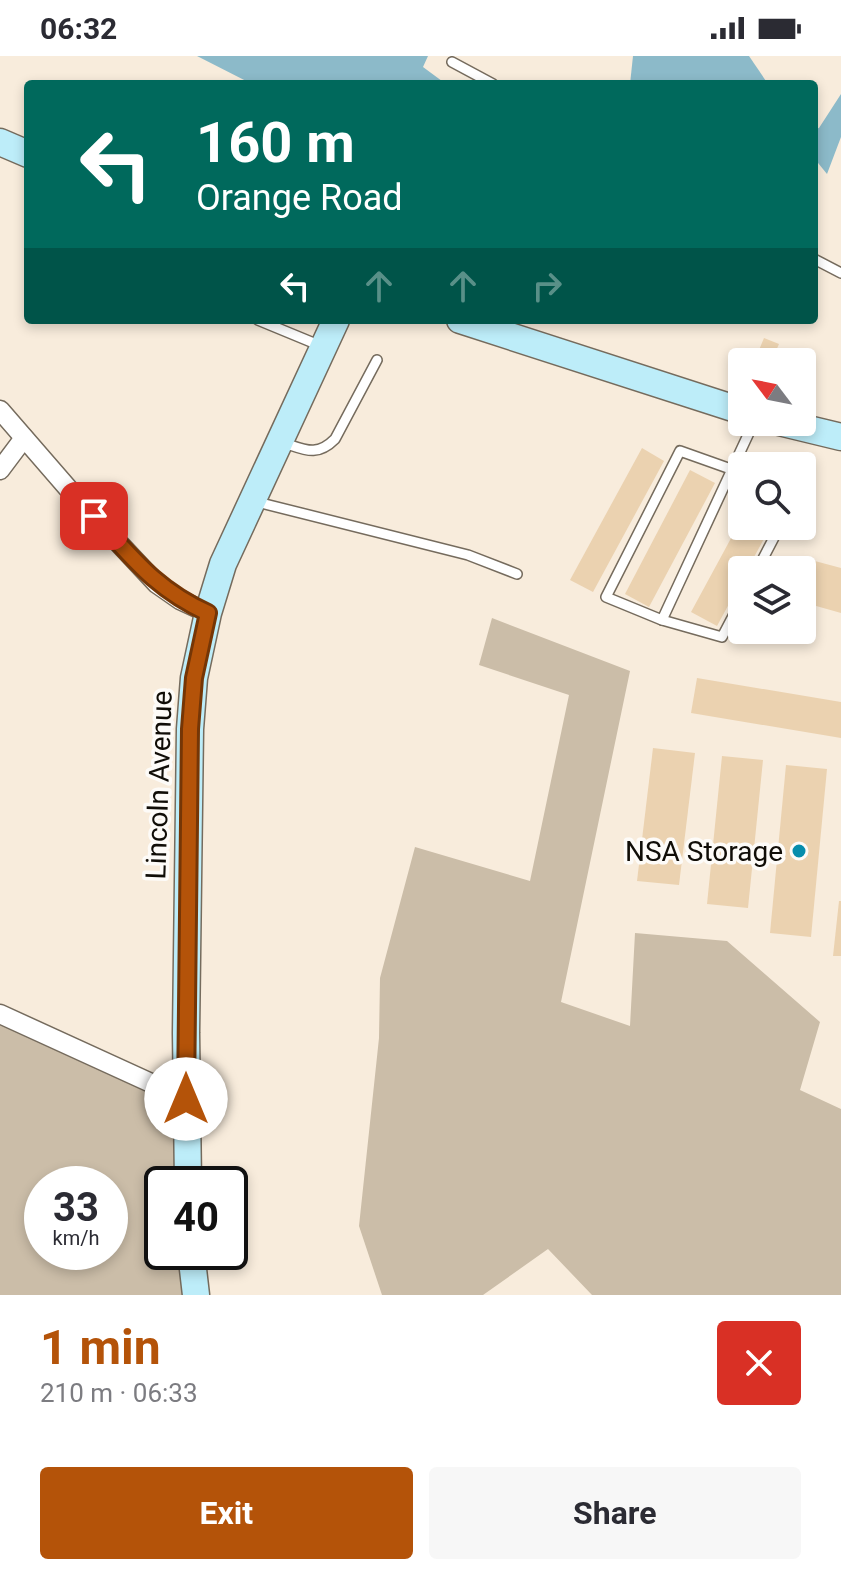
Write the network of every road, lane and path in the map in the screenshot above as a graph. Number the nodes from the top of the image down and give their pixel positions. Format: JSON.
{"nodes":[{"id":1,"x":452,"y":62,"type":"dead end"},
{"id":2,"x":486,"y":80,"type":"edge"},
{"id":3,"x":0,"y":142,"type":"edge"},
{"id":4,"x":24,"y":152,"type":"edge"},
{"id":5,"x":818,"y":261,"type":"edge"},
{"id":6,"x":841,"y":273,"type":"edge"},
{"id":7,"x":278,"y":324,"type":"edge"},
{"id":8,"x":334,"y":324,"type":"edge"},
{"id":9,"x":472,"y":324,"type":"edge"},
{"id":10,"x":324,"y":347,"type":"junction"},
{"id":11,"x":377,"y":360,"type":"dead end"},
{"id":12,"x":728,"y":406,"type":"edge"},
{"id":13,"x":0,"y":410,"type":"edge"},
{"id":14,"x":816,"y":431,"type":"edge"},
{"id":15,"x":841,"y":437,"type":"edge"},
{"id":16,"x":24,"y":438,"type":"junction"},
{"id":17,"x":281,"y":442,"type":"junction"},
{"id":18,"x":728,"y":468,"type":"edge"},
{"id":19,"x":0,"y":470,"type":"edge"},
{"id":20,"x":728,"y":489,"type":"edge"},
{"id":21,"x":253,"y":501,"type":"junction"},
{"id":22,"x":517,"y":574,"type":"dead end"},
{"id":23,"x":208,"y":613,"type":"junction"},
{"id":24,"x":662,"y":620,"type":"junction"},
{"id":25,"x":728,"y":626,"type":"edge"},
{"id":26,"x":0,"y":1014,"type":"edge"},
{"id":27,"x":186,"y":1099,"type":"junction"},
{"id":28,"x":188,"y":1166,"type":"edge"},
{"id":29,"x":193,"y":1270,"type":"edge"},
{"id":30,"x":196,"y":1295,"type":"edge"}],
"edges":[{"from":1,"to":2,"type":"lane"},
{"from":3,"to":4,"type":"street"},
{"from":5,"to":6,"type":"lane"},
{"from":7,"to":10,"type":"lane"},
{"from":8,"to":10,"type":"street","name":"Lincoln Avenue"},
{"from":9,"to":12,"type":"street"},
{"from":10,"to":17,"type":"street","name":"Lincoln Avenue"},
{"from":11,"to":17,"type":"lane"},
{"from":13,"to":16,"type":"street"},
{"from":14,"to":15,"type":"street"},
{"from":16,"to":19,"type":"street"},
{"from":16,"to":23,"type":"street"},
{"from":17,"to":21,"type":"street","name":"Lincoln Avenue"},
{"from":18,"to":24,"type":"lane"},
{"from":20,"to":24,"type":"lane"},
{"from":21,"to":22,"type":"lane"},
{"from":21,"to":23,"type":"street","name":"Lincoln Avenue"},
{"from":23,"to":27,"type":"street","name":"Lincoln Avenue"},
{"from":24,"to":25,"type":"lane"},
{"from":26,"to":27,"type":"street"},
{"from":27,"to":28,"type":"street","name":"Lincoln Avenue"},
{"from":29,"to":30,"type":"street"}]}
